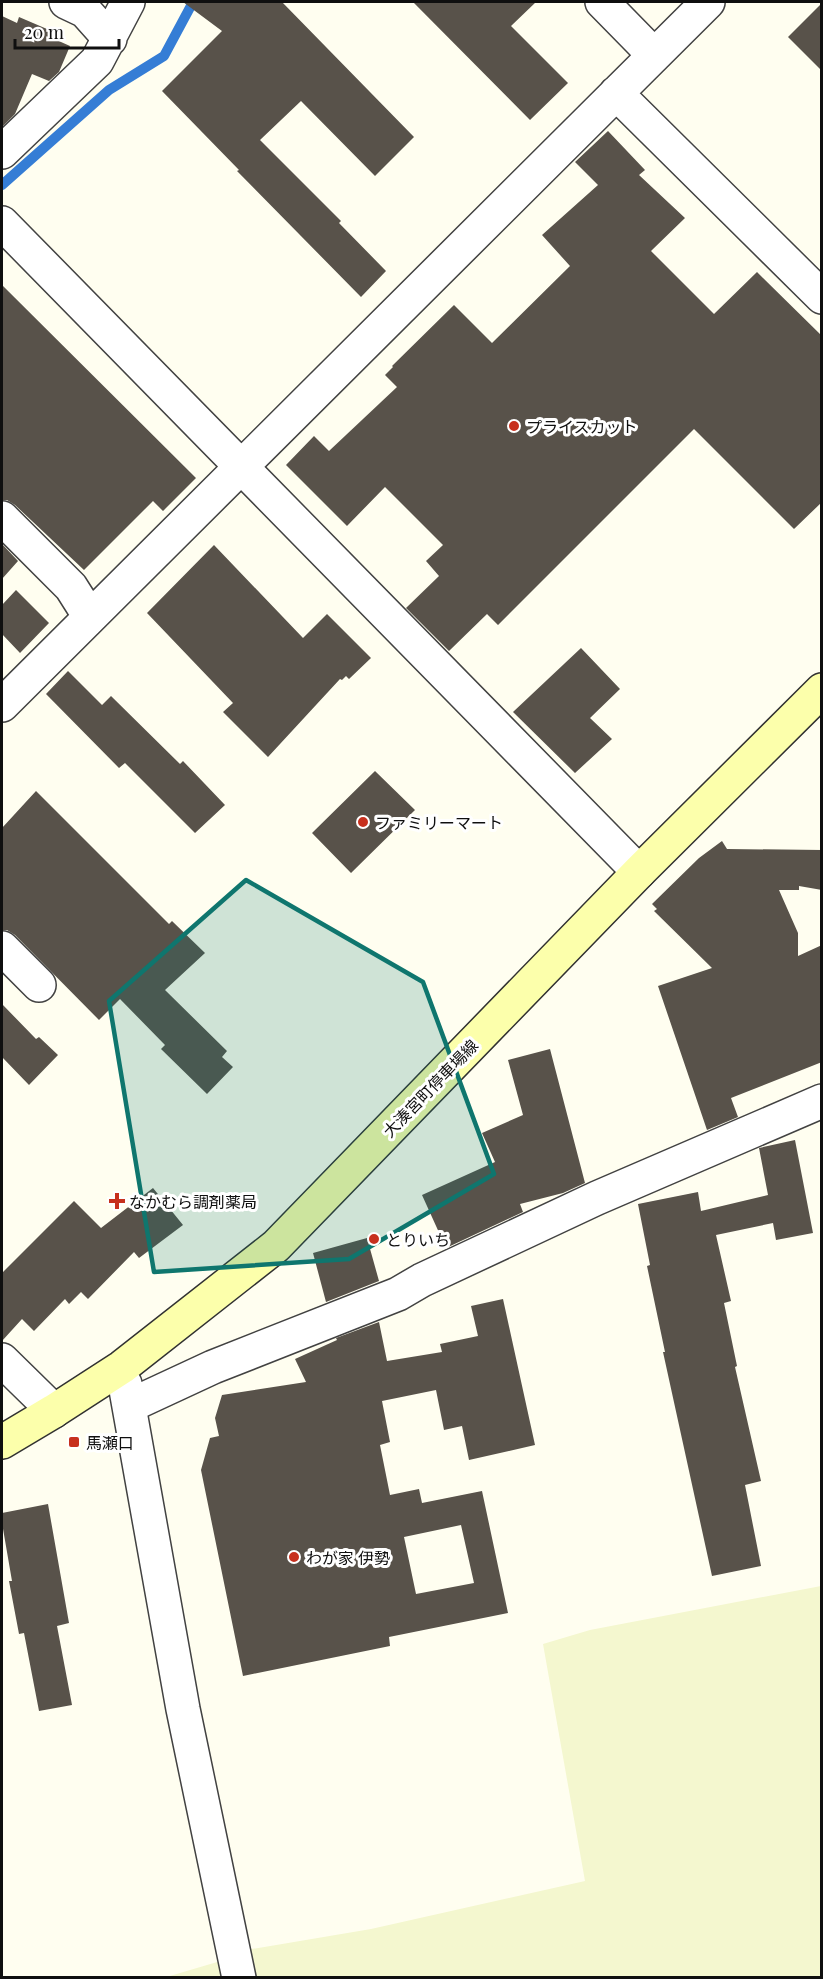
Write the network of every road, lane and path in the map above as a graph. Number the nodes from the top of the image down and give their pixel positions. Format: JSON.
{"nodes":[{"id":1,"x":66,"y":2,"type":"edge"},
{"id":2,"x":128,"y":2,"type":"edge"},
{"id":3,"x":602,"y":2,"type":"edge"},
{"id":4,"x":708,"y":2,"type":"edge"},
{"id":5,"x":110,"y":39,"type":"junction"},
{"id":6,"x":654,"y":55,"type":"junction"},
{"id":7,"x":616,"y":93,"type":"junction"},
{"id":8,"x":2,"y":152,"type":"edge"},
{"id":9,"x":2,"y":223,"type":"edge"},
{"id":10,"x":822,"y":297,"type":"edge"},
{"id":11,"x":240,"y":466,"type":"junction"},
{"id":12,"x":2,"y":518,"type":"edge"},
{"id":13,"x":90,"y":617,"type":"junction"},
{"id":14,"x":822,"y":690,"type":"edge"},
{"id":15,"x":2,"y":705,"type":"edge"},
{"id":16,"x":639,"y":872,"type":"junction"},
{"id":17,"x":2,"y":948,"type":"edge"},
{"id":18,"x":39,"y":985,"type":"dead end"},
{"id":19,"x":822,"y":1101,"type":"edge"},
{"id":20,"x":2,"y":1360,"type":"edge"},
{"id":21,"x":122,"y":1367,"type":"junction"},
{"id":22,"x":129,"y":1406,"type":"junction"},
{"id":23,"x":54,"y":1411,"type":"junction"},
{"id":24,"x":2,"y":1442,"type":"edge"},
{"id":25,"x":239,"y":1977,"type":"edge"}],
"edges":[{"from":1,"to":5,"type":"street"},
{"from":2,"to":5,"type":"street"},
{"from":3,"to":6,"type":"street"},
{"from":4,"to":6,"type":"street"},
{"from":5,"to":8,"type":"street"},
{"from":6,"to":7,"type":"street"},
{"from":7,"to":10,"type":"street"},
{"from":7,"to":11,"type":"street"},
{"from":9,"to":11,"type":"street"},
{"from":11,"to":13,"type":"street"},
{"from":11,"to":16,"type":"street"},
{"from":12,"to":13,"type":"street"},
{"from":13,"to":15,"type":"street"},
{"from":14,"to":16,"type":"main road","name":"大湊宮町停車場線"},
{"from":16,"to":21,"type":"main road","name":"大湊宮町停車場線"},
{"from":17,"to":18,"type":"street"},
{"from":19,"to":22,"type":"street"},
{"from":20,"to":23,"type":"street"},
{"from":21,"to":22,"type":"street"},
{"from":21,"to":23,"type":"main road","name":"大湊宮町停車場線"},
{"from":22,"to":25,"type":"street"},
{"from":23,"to":24,"type":"main road","name":"大湊宮町停車場線"}]}
